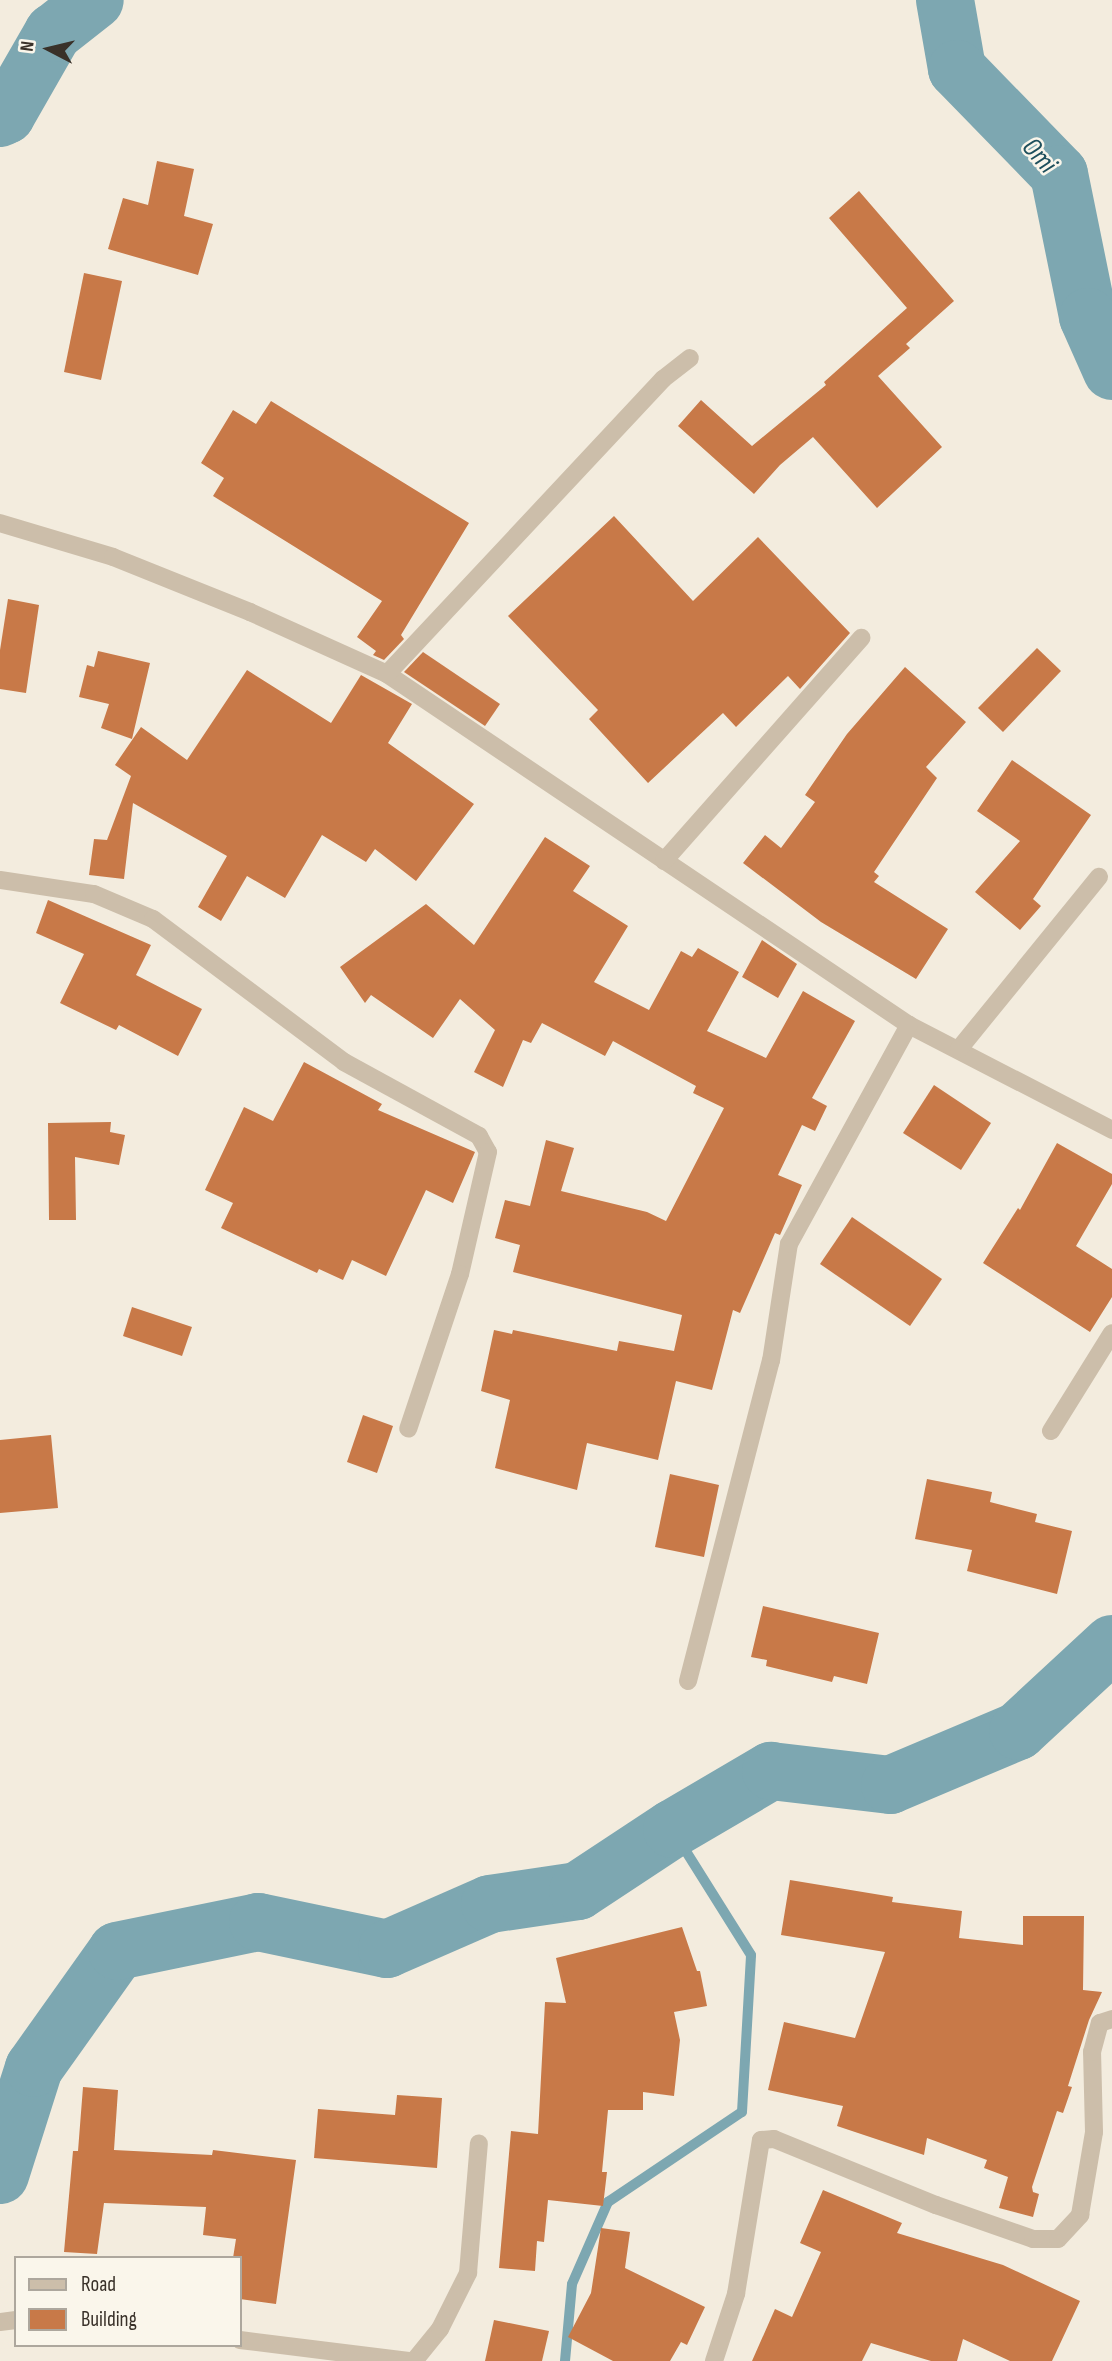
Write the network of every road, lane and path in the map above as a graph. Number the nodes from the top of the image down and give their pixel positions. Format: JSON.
{"nodes":[{"id":1,"x":690,"y":358,"type":"dead end"},
{"id":2,"x":0,"y":523,"type":"edge"},
{"id":3,"x":861,"y":638,"type":"dead end"},
{"id":4,"x":387,"y":674,"type":"junction"},
{"id":5,"x":664,"y":861,"type":"junction"},
{"id":6,"x":1099,"y":877,"type":"dead end"},
{"id":7,"x":0,"y":880,"type":"edge"},
{"id":8,"x":909,"y":1025,"type":"junction"},
{"id":9,"x":959,"y":1049,"type":"junction"},
{"id":10,"x":1112,"y":1130,"type":"edge"},
{"id":11,"x":1112,"y":1333,"type":"edge"},
{"id":12,"x":408,"y":1429,"type":"dead end"},
{"id":13,"x":1051,"y":1431,"type":"dead end"},
{"id":14,"x":688,"y":1681,"type":"dead end"},
{"id":15,"x":1112,"y":2019,"type":"edge"},
{"id":16,"x":479,"y":2143,"type":"dead end"},
{"id":17,"x":242,"y":2340,"type":"edge"},
{"id":18,"x":409,"y":2361,"type":"edge"},
{"id":19,"x":414,"y":2361,"type":"edge"},
{"id":20,"x":714,"y":2361,"type":"edge"}],
"edges":[{"from":1,"to":4,"type":"street"},
{"from":2,"to":4,"type":"street"},
{"from":3,"to":5,"type":"street"},
{"from":4,"to":5,"type":"street"},
{"from":5,"to":8,"type":"street"},
{"from":6,"to":9,"type":"street"},
{"from":7,"to":12,"type":"street"},
{"from":8,"to":9,"type":"street"},
{"from":8,"to":14,"type":"street"},
{"from":9,"to":10,"type":"street"},
{"from":11,"to":13,"type":"street"},
{"from":15,"to":20,"type":"street"},
{"from":16,"to":19,"type":"street"},
{"from":17,"to":18,"type":"street"}]}
